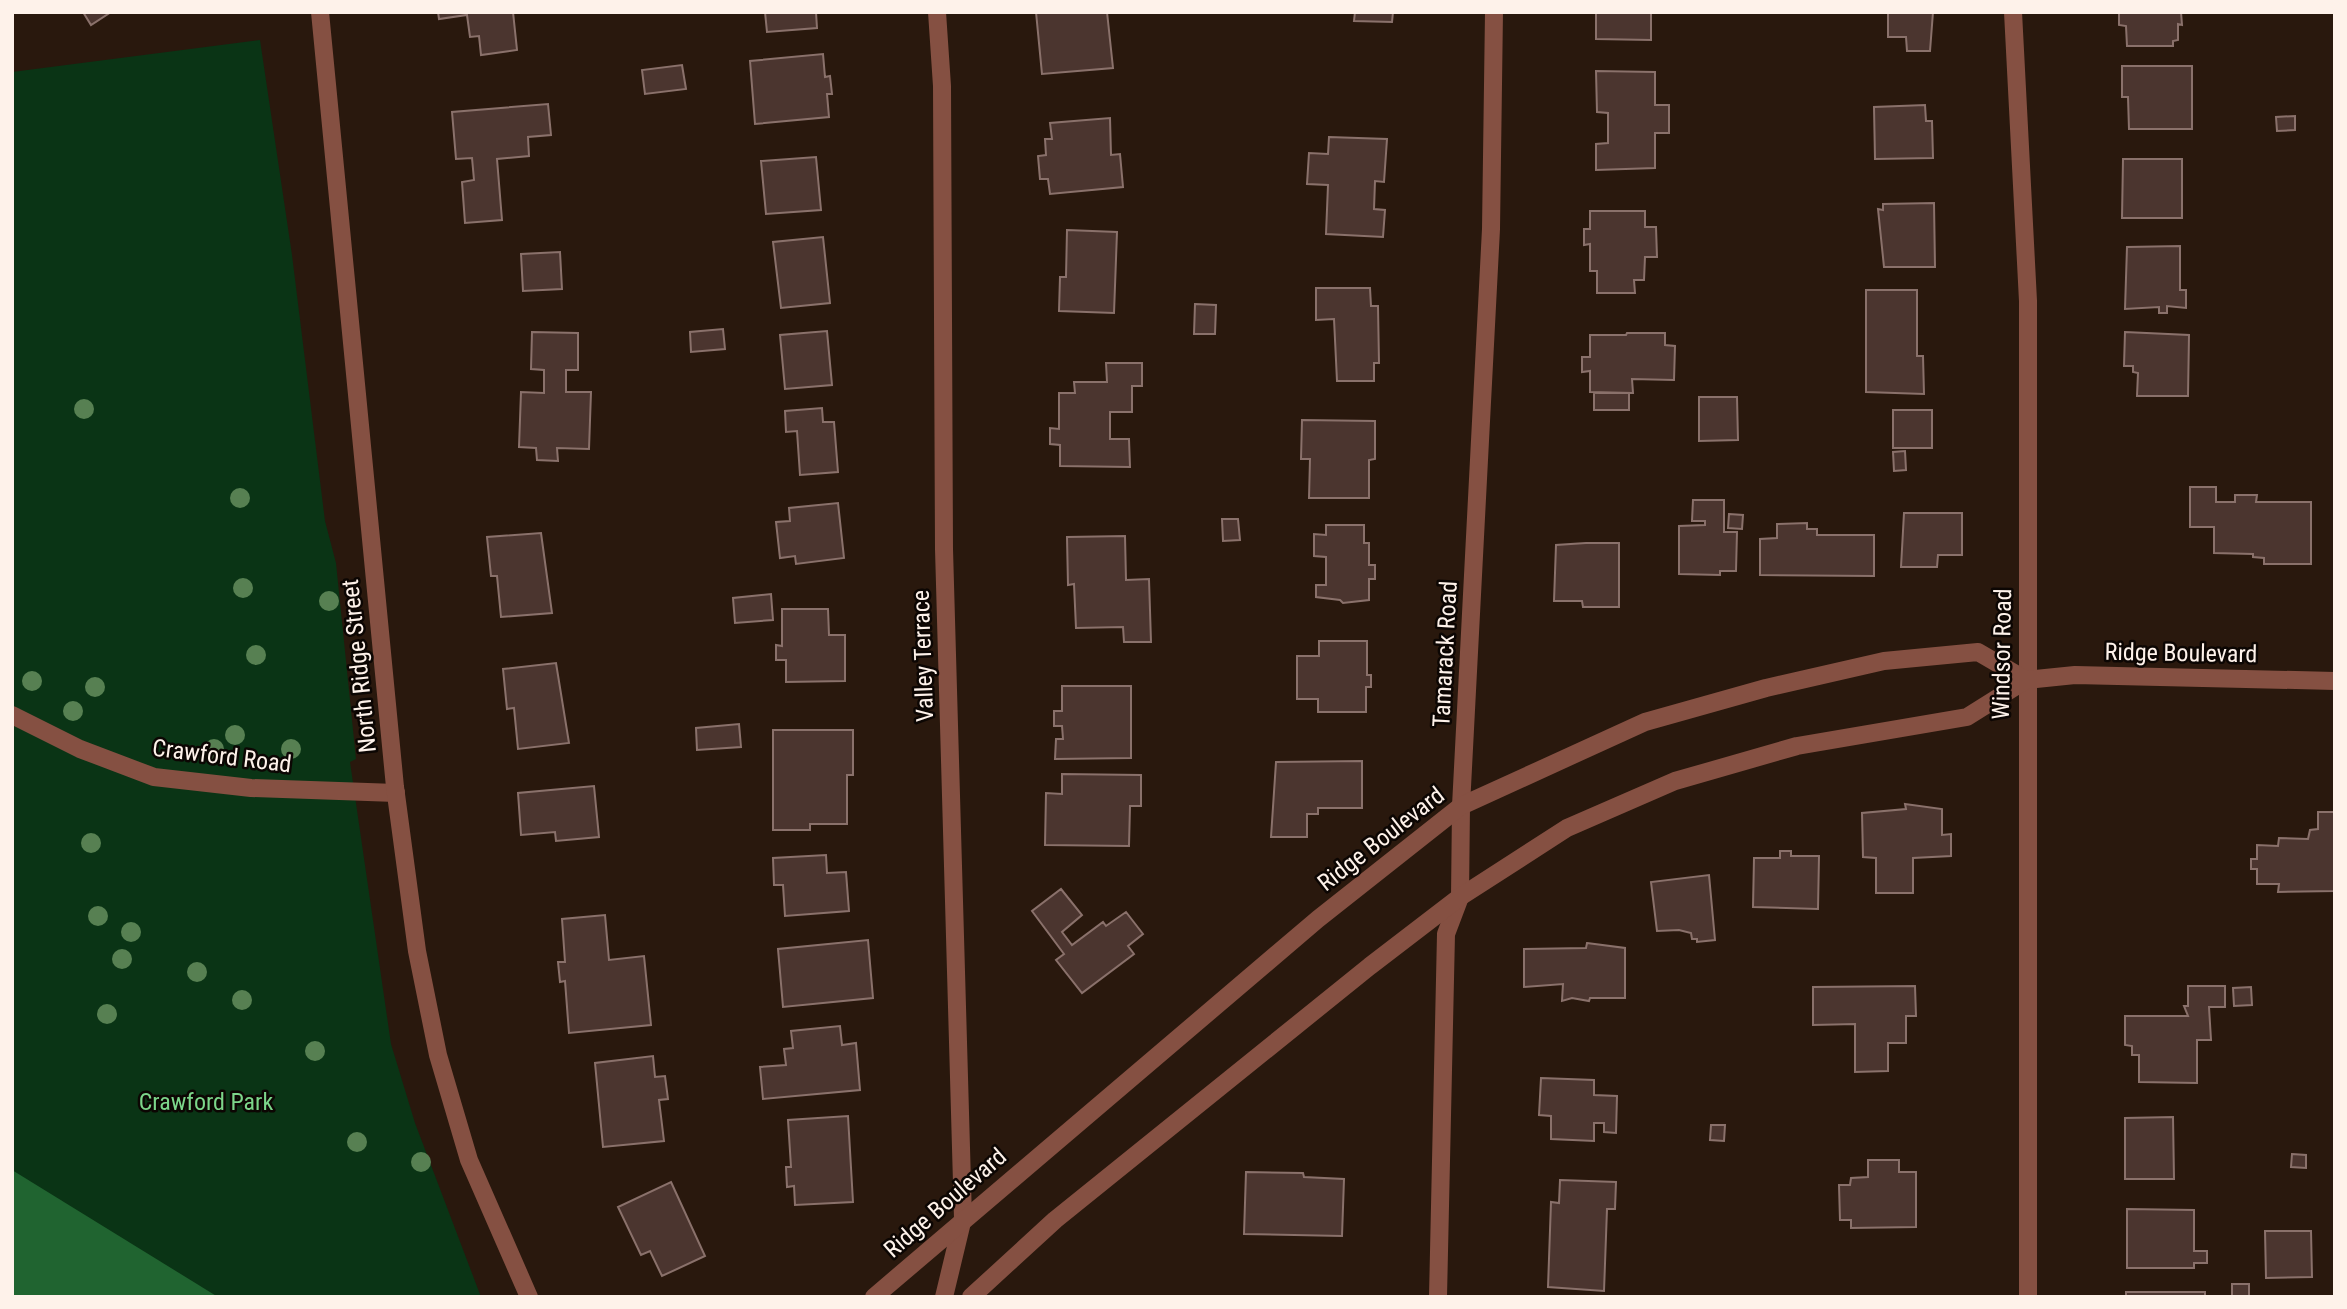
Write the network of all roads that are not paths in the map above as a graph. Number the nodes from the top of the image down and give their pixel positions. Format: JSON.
{"nodes":[{"id":1,"x":320,"y":12,"type":"edge"},
{"id":2,"x":937,"y":12,"type":"edge"},
{"id":3,"x":1494,"y":12,"type":"edge"},
{"id":4,"x":2013,"y":12,"type":"edge"},
{"id":5,"x":2026,"y":680,"type":"junction"},
{"id":6,"x":2335,"y":681,"type":"edge"},
{"id":7,"x":12,"y":715,"type":"edge"},
{"id":8,"x":396,"y":793,"type":"junction"},
{"id":9,"x":1461,"y":806,"type":"junction"},
{"id":10,"x":1460,"y":897,"type":"junction"},
{"id":11,"x":963,"y":1218,"type":"junction"},
{"id":12,"x":529,"y":1297,"type":"edge"},
{"id":13,"x":874,"y":1297,"type":"edge"},
{"id":14,"x":944,"y":1297,"type":"edge"},
{"id":15,"x":971,"y":1297,"type":"edge"},
{"id":16,"x":1438,"y":1297,"type":"edge"},
{"id":17,"x":2028,"y":1297,"type":"edge"}],
"edges":[{"from":1,"to":8,"type":"street","name":"North Ridge Street"},
{"from":2,"to":11,"type":"street","name":"Valley Terrace"},
{"from":3,"to":9,"type":"street","name":"Tamarack Road"},
{"from":4,"to":5,"type":"street","name":"Windsor Road"},
{"from":5,"to":6,"type":"street","name":"Ridge Boulevard"},
{"from":5,"to":9,"type":"street","name":"Ridge Boulevard"},
{"from":5,"to":10,"type":"street","name":"Ridge Boulevard"},
{"from":5,"to":17,"type":"street","name":"Windsor Road"},
{"from":7,"to":8,"type":"street","name":"Crawford Road"},
{"from":8,"to":12,"type":"street","name":"North Ridge Street"},
{"from":9,"to":10,"type":"street","name":"Tamarack Road"},
{"from":9,"to":11,"type":"street","name":"Ridge Boulevard"},
{"from":10,"to":15,"type":"street","name":"Ridge Boulevard"},
{"from":10,"to":16,"type":"street","name":"Tamarack Road"},
{"from":11,"to":13,"type":"street","name":"Ridge Boulevard"},
{"from":11,"to":14,"type":"street","name":"Valley Terrace"}]}
